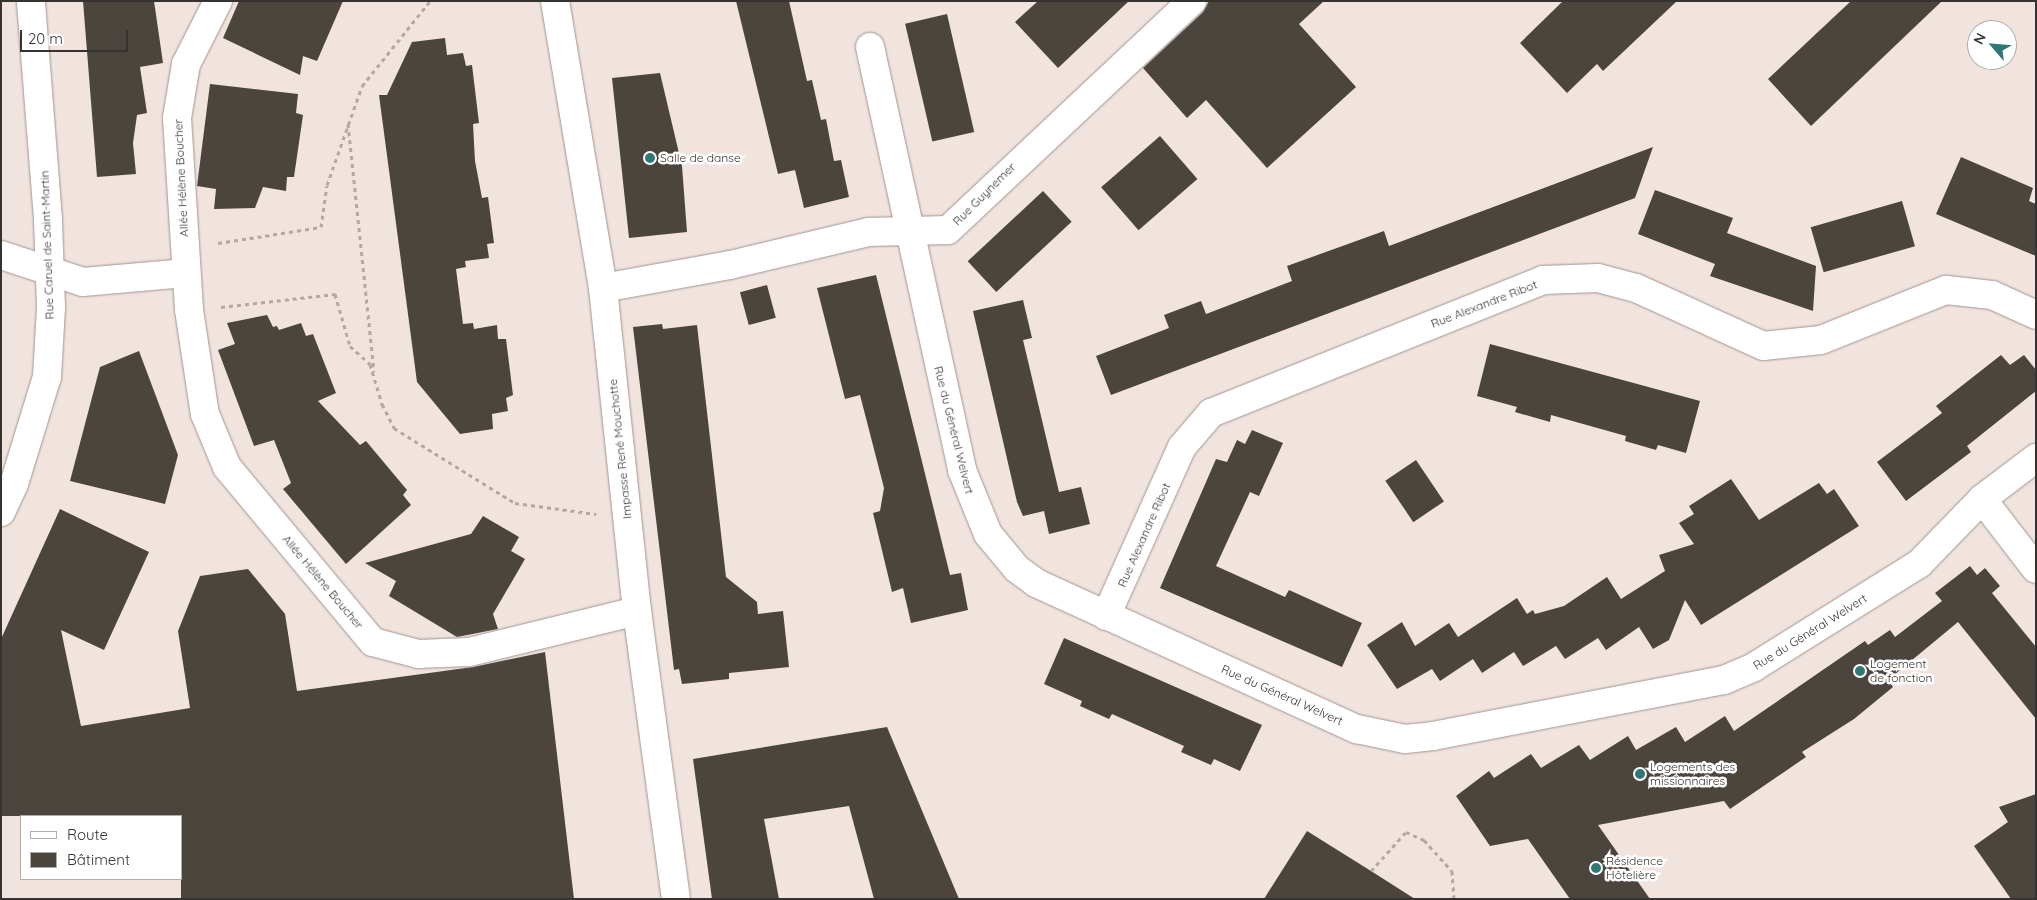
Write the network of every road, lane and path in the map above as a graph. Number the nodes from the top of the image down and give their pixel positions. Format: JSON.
{"nodes":[{"id":1,"x":31,"y":1,"type":"edge"},
{"id":2,"x":218,"y":1,"type":"edge"},
{"id":3,"x":430,"y":1,"type":"edge"},
{"id":4,"x":555,"y":1,"type":"edge"},
{"id":5,"x":1192,"y":1,"type":"edge"},
{"id":6,"x":870,"y":47,"type":"dead end"},
{"id":7,"x":348,"y":123,"type":"junction"},
{"id":8,"x":908,"y":233,"type":"junction"},
{"id":9,"x":1,"y":255,"type":"edge"},
{"id":10,"x":185,"y":261,"type":"junction"},
{"id":11,"x":50,"y":272,"type":"junction"},
{"id":12,"x":602,"y":288,"type":"junction"},
{"id":13,"x":188,"y":310,"type":"junction"},
{"id":14,"x":2036,"y":315,"type":"edge"},
{"id":15,"x":374,"y":375,"type":"junction"},
{"id":16,"x":2036,"y":458,"type":"edge"},
{"id":17,"x":1982,"y":498,"type":"junction"},
{"id":18,"x":627,"y":506,"type":"junction"},
{"id":19,"x":1,"y":512,"type":"edge"},
{"id":20,"x":2036,"y":569,"type":"edge"},
{"id":21,"x":637,"y":611,"type":"junction"},
{"id":22,"x":1106,"y":616,"type":"junction"},
{"id":23,"x":1371,"y":872,"type":"dead end"},
{"id":24,"x":676,"y":899,"type":"edge"},
{"id":25,"x":1454,"y":899,"type":"edge"}],
"edges":[{"from":1,"to":11,"type":"street","name":"Rue Caruel de Saint-Martin"},
{"from":2,"to":10,"type":"street","name":"Allée Hélène Boucher"},
{"from":3,"to":7,"type":"path"},
{"from":4,"to":12,"type":"street","name":"Impasse René Mouchotte"},
{"from":5,"to":8,"type":"street","name":"Rue Guynemer"},
{"from":6,"to":8,"type":"street","name":"Rue du Général Welvert"},
{"from":7,"to":10,"type":"path"},
{"from":7,"to":15,"type":"path"},
{"from":8,"to":12,"type":"street","name":"Rue Guynemer"},
{"from":8,"to":22,"type":"street","name":"Rue du Général Welvert"},
{"from":9,"to":11,"type":"street"},
{"from":10,"to":11,"type":"street"},
{"from":10,"to":13,"type":"street","name":"Allée Hélène Boucher"},
{"from":11,"to":19,"type":"street","name":"Rue Caruel de Saint-Martin"},
{"from":12,"to":18,"type":"street","name":"Impasse René Mouchotte"},
{"from":13,"to":15,"type":"path"},
{"from":13,"to":21,"type":"street","name":"Allée Hélène Boucher"},
{"from":14,"to":22,"type":"street","name":"Rue Alexandre Ribot"},
{"from":15,"to":18,"type":"path"},
{"from":16,"to":17,"type":"street","name":"Rue du Général Welvert"},
{"from":17,"to":20,"type":"street"},
{"from":17,"to":22,"type":"street","name":"Rue du Général Welvert"},
{"from":18,"to":21,"type":"street","name":"Impasse René Mouchotte"},
{"from":21,"to":24,"type":"street","name":"Impasse René Mouchotte"},
{"from":23,"to":25,"type":"path"}]}
